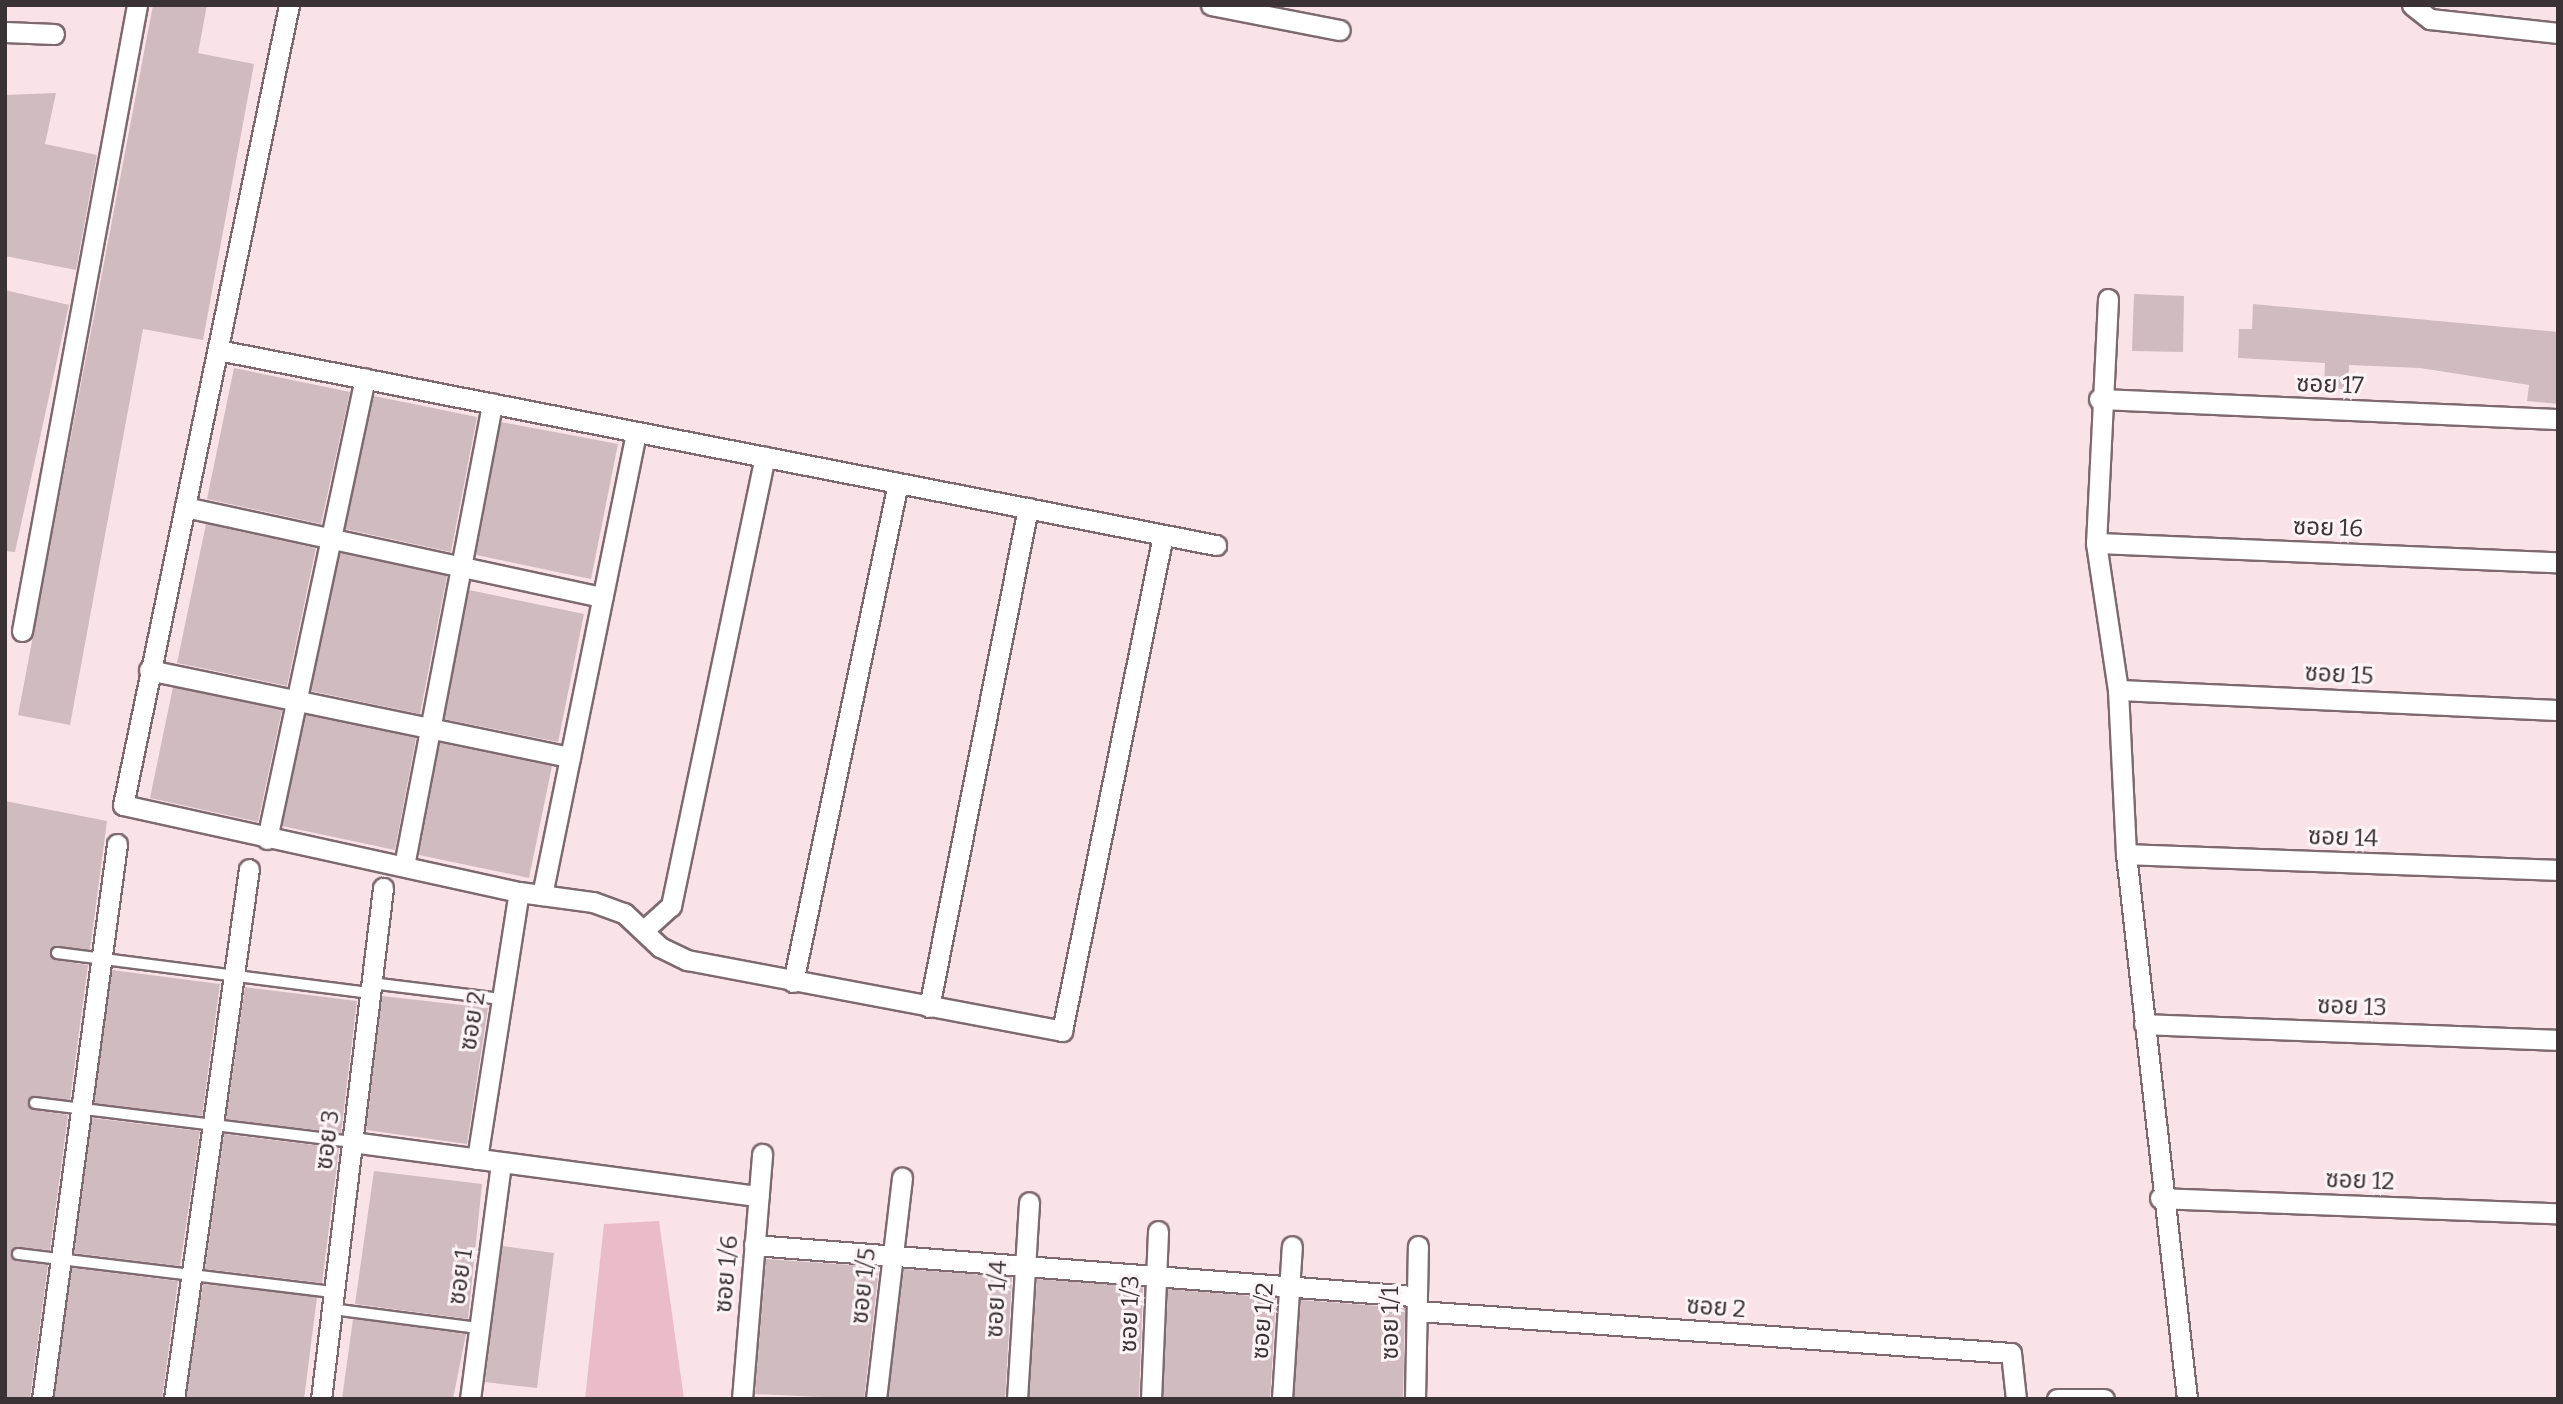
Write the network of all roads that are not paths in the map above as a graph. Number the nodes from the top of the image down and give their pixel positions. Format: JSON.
{"nodes":[{"id":1,"x":137,"y":5,"type":"edge"},
{"id":2,"x":289,"y":5,"type":"edge"},
{"id":3,"x":1211,"y":5,"type":"edge"},
{"id":4,"x":2412,"y":5,"type":"edge"},
{"id":5,"x":1340,"y":30,"type":"dead end"},
{"id":6,"x":5,"y":32,"type":"edge"},
{"id":7,"x":2558,"y":33,"type":"edge"},
{"id":8,"x":54,"y":34,"type":"dead end"},
{"id":9,"x":2108,"y":299,"type":"dead end"},
{"id":10,"x":218,"y":350,"type":"junction"},
{"id":11,"x":365,"y":378,"type":"junction"},
{"id":12,"x":2099,"y":399,"type":"junction"},
{"id":13,"x":492,"y":403,"type":"junction"},
{"id":14,"x":2558,"y":419,"type":"edge"},
{"id":15,"x":636,"y":432,"type":"junction"},
{"id":16,"x":765,"y":457,"type":"junction"},
{"id":17,"x":898,"y":483,"type":"junction"},
{"id":18,"x":185,"y":507,"type":"junction"},
{"id":19,"x":1028,"y":508,"type":"junction"},
{"id":20,"x":1163,"y":535,"type":"junction"},
{"id":21,"x":331,"y":539,"type":"junction"},
{"id":22,"x":2096,"y":543,"type":"junction"},
{"id":23,"x":1216,"y":545,"type":"dead end"},
{"id":24,"x":2558,"y":562,"type":"edge"},
{"id":25,"x":461,"y":567,"type":"junction"},
{"id":26,"x":602,"y":597,"type":"junction"},
{"id":27,"x":22,"y":631,"type":"dead end"},
{"id":28,"x":149,"y":670,"type":"junction"},
{"id":29,"x":2118,"y":690,"type":"junction"},
{"id":30,"x":297,"y":701,"type":"junction"},
{"id":31,"x":2558,"y":710,"type":"edge"},
{"id":32,"x":430,"y":728,"type":"junction"},
{"id":33,"x":570,"y":757,"type":"junction"},
{"id":34,"x":267,"y":839,"type":"junction"},
{"id":35,"x":117,"y":844,"type":"dead end"},
{"id":36,"x":2126,"y":854,"type":"junction"},
{"id":37,"x":404,"y":866,"type":"junction"},
{"id":38,"x":249,"y":869,"type":"dead end"},
{"id":39,"x":2558,"y":870,"type":"edge"},
{"id":40,"x":383,"y":888,"type":"dead end"},
{"id":41,"x":519,"y":892,"type":"junction"},
{"id":42,"x":542,"y":895,"type":"junction"},
{"id":43,"x":644,"y":930,"type":"junction"},
{"id":44,"x":57,"y":954,"type":"dead end"},
{"id":45,"x":103,"y":960,"type":"junction"},
{"id":46,"x":234,"y":974,"type":"junction"},
{"id":47,"x":793,"y":982,"type":"junction"},
{"id":48,"x":371,"y":988,"type":"junction"},
{"id":49,"x":501,"y":999,"type":"junction"},
{"id":50,"x":929,"y":1007,"type":"junction"},
{"id":51,"x":2144,"y":1024,"type":"junction"},
{"id":52,"x":2558,"y":1040,"type":"edge"},
{"id":53,"x":35,"y":1103,"type":"dead end"},
{"id":54,"x":83,"y":1108,"type":"junction"},
{"id":55,"x":213,"y":1127,"type":"junction"},
{"id":56,"x":352,"y":1142,"type":"junction"},
{"id":57,"x":762,"y":1154,"type":"dead end"},
{"id":58,"x":477,"y":1158,"type":"junction"},
{"id":59,"x":501,"y":1162,"type":"junction"},
{"id":60,"x":902,"y":1178,"type":"dead end"},
{"id":61,"x":758,"y":1196,"type":"junction"},
{"id":62,"x":2160,"y":1198,"type":"junction"},
{"id":63,"x":1029,"y":1202,"type":"dead end"},
{"id":64,"x":2558,"y":1213,"type":"edge"},
{"id":65,"x":1158,"y":1231,"type":"dead end"},
{"id":66,"x":754,"y":1244,"type":"junction"},
{"id":67,"x":1292,"y":1247,"type":"dead end"},
{"id":68,"x":1418,"y":1247,"type":"dead end"},
{"id":69,"x":18,"y":1254,"type":"dead end"},
{"id":70,"x":891,"y":1255,"type":"junction"},
{"id":71,"x":61,"y":1262,"type":"junction"},
{"id":72,"x":1023,"y":1266,"type":"junction"},
{"id":73,"x":1156,"y":1276,"type":"junction"},
{"id":74,"x":191,"y":1278,"type":"junction"},
{"id":75,"x":1290,"y":1287,"type":"junction"},
{"id":76,"x":333,"y":1301,"type":"junction"},
{"id":77,"x":1416,"y":1304,"type":"junction"},
{"id":78,"x":479,"y":1328,"type":"junction"},
{"id":79,"x":42,"y":1399,"type":"edge"},
{"id":80,"x":174,"y":1399,"type":"edge"},
{"id":81,"x":321,"y":1399,"type":"edge"},
{"id":82,"x":470,"y":1399,"type":"edge"},
{"id":83,"x":742,"y":1399,"type":"edge"},
{"id":84,"x":876,"y":1399,"type":"edge"},
{"id":85,"x":1017,"y":1399,"type":"edge"},
{"id":86,"x":1151,"y":1399,"type":"edge"},
{"id":87,"x":1282,"y":1399,"type":"edge"},
{"id":88,"x":1415,"y":1399,"type":"edge"},
{"id":89,"x":2016,"y":1399,"type":"edge"},
{"id":90,"x":2057,"y":1399,"type":"edge"},
{"id":91,"x":2104,"y":1399,"type":"edge"},
{"id":92,"x":2187,"y":1399,"type":"edge"}],
"edges":[{"from":1,"to":27,"type":"street"},
{"from":2,"to":10,"type":"street"},
{"from":3,"to":5,"type":"street"},
{"from":4,"to":7,"type":"street"},
{"from":6,"to":8,"type":"street"},
{"from":9,"to":12,"type":"street"},
{"from":10,"to":11,"type":"street"},
{"from":10,"to":18,"type":"street"},
{"from":11,"to":13,"type":"street"},
{"from":11,"to":21,"type":"street"},
{"from":12,"to":14,"type":"street","name":"ซอย 17"},
{"from":12,"to":22,"type":"street"},
{"from":13,"to":15,"type":"street"},
{"from":13,"to":25,"type":"street"},
{"from":15,"to":16,"type":"street"},
{"from":15,"to":26,"type":"street"},
{"from":16,"to":17,"type":"street"},
{"from":16,"to":43,"type":"street"},
{"from":17,"to":19,"type":"street"},
{"from":17,"to":47,"type":"street"},
{"from":18,"to":21,"type":"street"},
{"from":18,"to":28,"type":"street"},
{"from":19,"to":20,"type":"street"},
{"from":19,"to":50,"type":"street"},
{"from":20,"to":23,"type":"street"},
{"from":20,"to":50,"type":"street"},
{"from":21,"to":25,"type":"street"},
{"from":21,"to":30,"type":"street"},
{"from":22,"to":24,"type":"street","name":"ซอย 16"},
{"from":22,"to":29,"type":"street"},
{"from":25,"to":26,"type":"street"},
{"from":25,"to":32,"type":"street"},
{"from":26,"to":33,"type":"street"},
{"from":28,"to":30,"type":"street"},
{"from":28,"to":34,"type":"street"},
{"from":29,"to":31,"type":"street","name":"ซอย 15"},
{"from":29,"to":36,"type":"street"},
{"from":30,"to":32,"type":"street"},
{"from":30,"to":34,"type":"street"},
{"from":32,"to":33,"type":"street"},
{"from":32,"to":37,"type":"street"},
{"from":33,"to":42,"type":"street"},
{"from":34,"to":37,"type":"street"},
{"from":35,"to":45,"type":"street"},
{"from":36,"to":39,"type":"street","name":"ซอย 14"},
{"from":36,"to":51,"type":"street"},
{"from":37,"to":41,"type":"street"},
{"from":38,"to":46,"type":"street"},
{"from":40,"to":48,"type":"street","name":"ซอย 3"},
{"from":41,"to":42,"type":"street"},
{"from":41,"to":49,"type":"street","name":"ซอย 2"},
{"from":42,"to":43,"type":"street"},
{"from":43,"to":47,"type":"street"},
{"from":44,"to":45,"type":"lane"},
{"from":45,"to":46,"type":"lane"},
{"from":45,"to":54,"type":"street"},
{"from":46,"to":48,"type":"lane"},
{"from":46,"to":55,"type":"street"},
{"from":47,"to":50,"type":"street"},
{"from":48,"to":49,"type":"lane"},
{"from":48,"to":56,"type":"street","name":"ซอย 3"},
{"from":49,"to":58,"type":"street","name":"ซอย 2"},
{"from":51,"to":52,"type":"street","name":"ซอย 13"},
{"from":51,"to":62,"type":"street"},
{"from":53,"to":54,"type":"lane"},
{"from":54,"to":55,"type":"lane"},
{"from":54,"to":71,"type":"street"},
{"from":55,"to":56,"type":"lane"},
{"from":55,"to":74,"type":"street"},
{"from":56,"to":58,"type":"street"},
{"from":56,"to":76,"type":"street","name":"ซอย 3"},
{"from":57,"to":61,"type":"street","name":"ซอย 1/6"},
{"from":58,"to":59,"type":"street"},
{"from":59,"to":61,"type":"street"},
{"from":59,"to":78,"type":"street","name":"ซอย 1"},
{"from":60,"to":70,"type":"street","name":"ซอย 1/5"},
{"from":61,"to":66,"type":"street","name":"ซอย 1/6"},
{"from":62,"to":64,"type":"street","name":"ซอย 12"},
{"from":62,"to":92,"type":"street"},
{"from":63,"to":72,"type":"street","name":"ซอย 1/4"},
{"from":65,"to":73,"type":"street","name":"ซอย 1/3"},
{"from":66,"to":70,"type":"street","name":"ซอย 2"},
{"from":66,"to":83,"type":"street","name":"ซอย 1/6"},
{"from":67,"to":75,"type":"street","name":"ซอย 1/2"},
{"from":68,"to":77,"type":"street","name":"ซอย 1/1"},
{"from":69,"to":71,"type":"lane"},
{"from":70,"to":72,"type":"street","name":"ซอย 2"},
{"from":70,"to":84,"type":"street","name":"ซอย 1/5"},
{"from":71,"to":74,"type":"lane"},
{"from":71,"to":79,"type":"street"},
{"from":72,"to":73,"type":"street","name":"ซอย 2"},
{"from":72,"to":85,"type":"street","name":"ซอย 1/4"},
{"from":73,"to":75,"type":"street","name":"ซอย 2"},
{"from":73,"to":86,"type":"street","name":"ซอย 1/3"},
{"from":74,"to":76,"type":"lane"},
{"from":74,"to":80,"type":"street"},
{"from":75,"to":77,"type":"street","name":"ซอย 2"},
{"from":75,"to":87,"type":"street","name":"ซอย 1/2"},
{"from":76,"to":78,"type":"lane"},
{"from":76,"to":81,"type":"street","name":"ซอย 3"},
{"from":77,"to":88,"type":"street","name":"ซอย 1/1"},
{"from":77,"to":89,"type":"street","name":"ซอย 2"},
{"from":78,"to":82,"type":"street","name":"ซอย 1"},
{"from":90,"to":91,"type":"street"}]}
